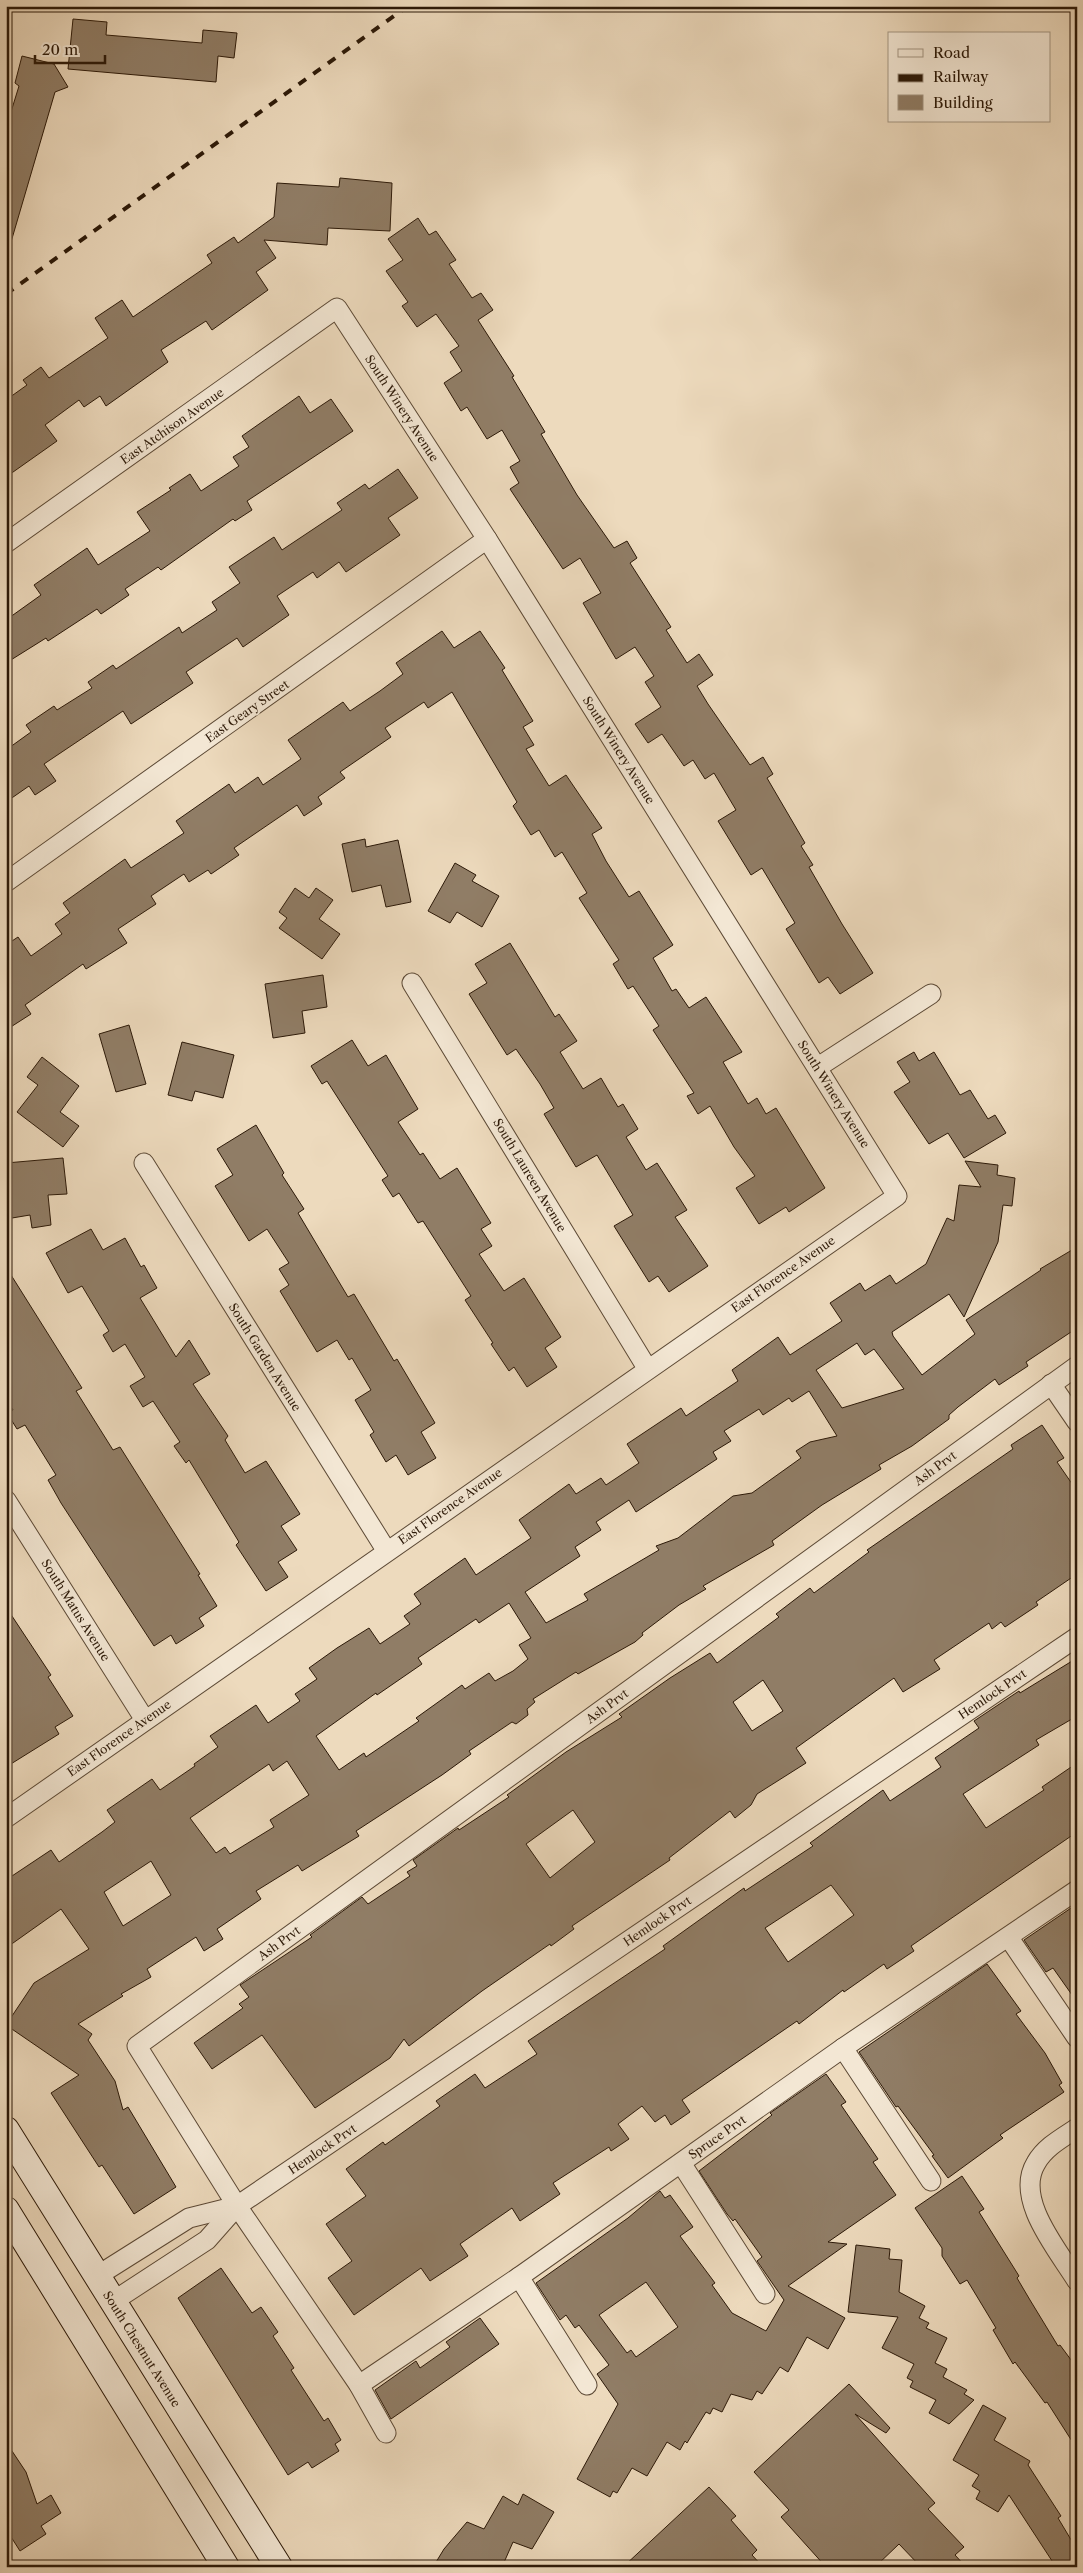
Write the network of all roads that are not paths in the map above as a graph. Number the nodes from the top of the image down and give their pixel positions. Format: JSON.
{"nodes":[{"id":1,"x":337,"y":308,"type":"joint"},
{"id":2,"x":487,"y":540,"type":"junction"},
{"id":3,"x":6,"y":543,"type":"edge"},
{"id":4,"x":8,"y":877,"type":"edge"},
{"id":5,"x":412,"y":983,"type":"dead end"},
{"id":6,"x":931,"y":994,"type":"dead end"},
{"id":7,"x":818,"y":1067,"type":"junction"},
{"id":8,"x":144,"y":1163,"type":"dead end"},
{"id":9,"x":897,"y":1196,"type":"joint"},
{"id":10,"x":1077,"y":1366,"type":"edge"},
{"id":11,"x":647,"y":1368,"type":"junction"},
{"id":12,"x":1051,"y":1384,"type":"junction"},
{"id":13,"x":1077,"y":1422,"type":"edge"},
{"id":14,"x":6,"y":1500,"type":"edge"},
{"id":15,"x":386,"y":1550,"type":"junction"},
{"id":16,"x":1077,"y":1637,"type":"edge"},
{"id":17,"x":145,"y":1720,"type":"junction"},
{"id":18,"x":6,"y":1818,"type":"edge"},
{"id":19,"x":1077,"y":1890,"type":"edge"},
{"id":20,"x":1009,"y":1938,"type":"junction"},
{"id":21,"x":1077,"y":2038,"type":"edge"},
{"id":22,"x":843,"y":2048,"type":"junction"},
{"id":23,"x":1077,"y":2128,"type":"edge"},
{"id":24,"x":6,"y":2130,"type":"edge"},
{"id":25,"x":682,"y":2163,"type":"junction"},
{"id":26,"x":931,"y":2181,"type":"dead end"},
{"id":27,"x":237,"y":2206,"type":"junction"},
{"id":28,"x":6,"y":2210,"type":"edge"},
{"id":29,"x":97,"y":2276,"type":"junction"},
{"id":30,"x":520,"y":2277,"type":"junction"},
{"id":31,"x":1077,"y":2280,"type":"edge"},
{"id":32,"x":765,"y":2294,"type":"dead end"},
{"id":33,"x":112,"y":2302,"type":"junction"},
{"id":34,"x":359,"y":2385,"type":"junction"},
{"id":35,"x":587,"y":2385,"type":"dead end"},
{"id":36,"x":386,"y":2433,"type":"dead end"},
{"id":37,"x":226,"y":2567,"type":"edge"},
{"id":38,"x":279,"y":2567,"type":"edge"}],
"edges":[{"from":1,"to":2,"type":"street","name":"South Winery Avenue"},
{"from":1,"to":3,"type":"street","name":"East Atchison Avenue"},
{"from":2,"to":4,"type":"street","name":"East Geary Street"},
{"from":2,"to":7,"type":"street","name":"South Winery Avenue"},
{"from":5,"to":11,"type":"street","name":"South Laureen Avenue"},
{"from":6,"to":7,"type":"street"},
{"from":7,"to":9,"type":"street","name":"South Winery Avenue"},
{"from":8,"to":15,"type":"street","name":"South Garden Avenue"},
{"from":9,"to":11,"type":"street","name":"East Florence Avenue"},
{"from":10,"to":12,"type":"street","name":"Ash Prvt"},
{"from":11,"to":15,"type":"street","name":"East Florence Avenue"},
{"from":12,"to":13,"type":"street"},
{"from":12,"to":27,"type":"street","name":"Ash Prvt"},
{"from":14,"to":17,"type":"street","name":"South Matus Avenue"},
{"from":15,"to":17,"type":"street","name":"East Florence Avenue"},
{"from":16,"to":27,"type":"street","name":"Hemlock Prvt"},
{"from":17,"to":18,"type":"street","name":"East Florence Avenue"},
{"from":19,"to":20,"type":"street","name":"Spruce Prvt"},
{"from":20,"to":21,"type":"street"},
{"from":20,"to":22,"type":"street","name":"Spruce Prvt"},
{"from":22,"to":25,"type":"street","name":"Spruce Prvt"},
{"from":22,"to":26,"type":"street"},
{"from":23,"to":31,"type":"street"},
{"from":24,"to":29,"type":"main road","name":"South Chestnut Avenue"},
{"from":25,"to":30,"type":"street","name":"Spruce Prvt"},
{"from":25,"to":32,"type":"street"},
{"from":27,"to":29,"type":"street","name":"Hemlock Prvt"},
{"from":27,"to":33,"type":"street","name":"Hemlock Prvt"},
{"from":27,"to":34,"type":"street"},
{"from":28,"to":37,"type":"main road"},
{"from":29,"to":33,"type":"main road","name":"South Chestnut Avenue"},
{"from":30,"to":34,"type":"street","name":"Spruce Prvt"},
{"from":30,"to":35,"type":"street"},
{"from":33,"to":38,"type":"main road","name":"South Chestnut Avenue"},
{"from":34,"to":36,"type":"street"}]}
